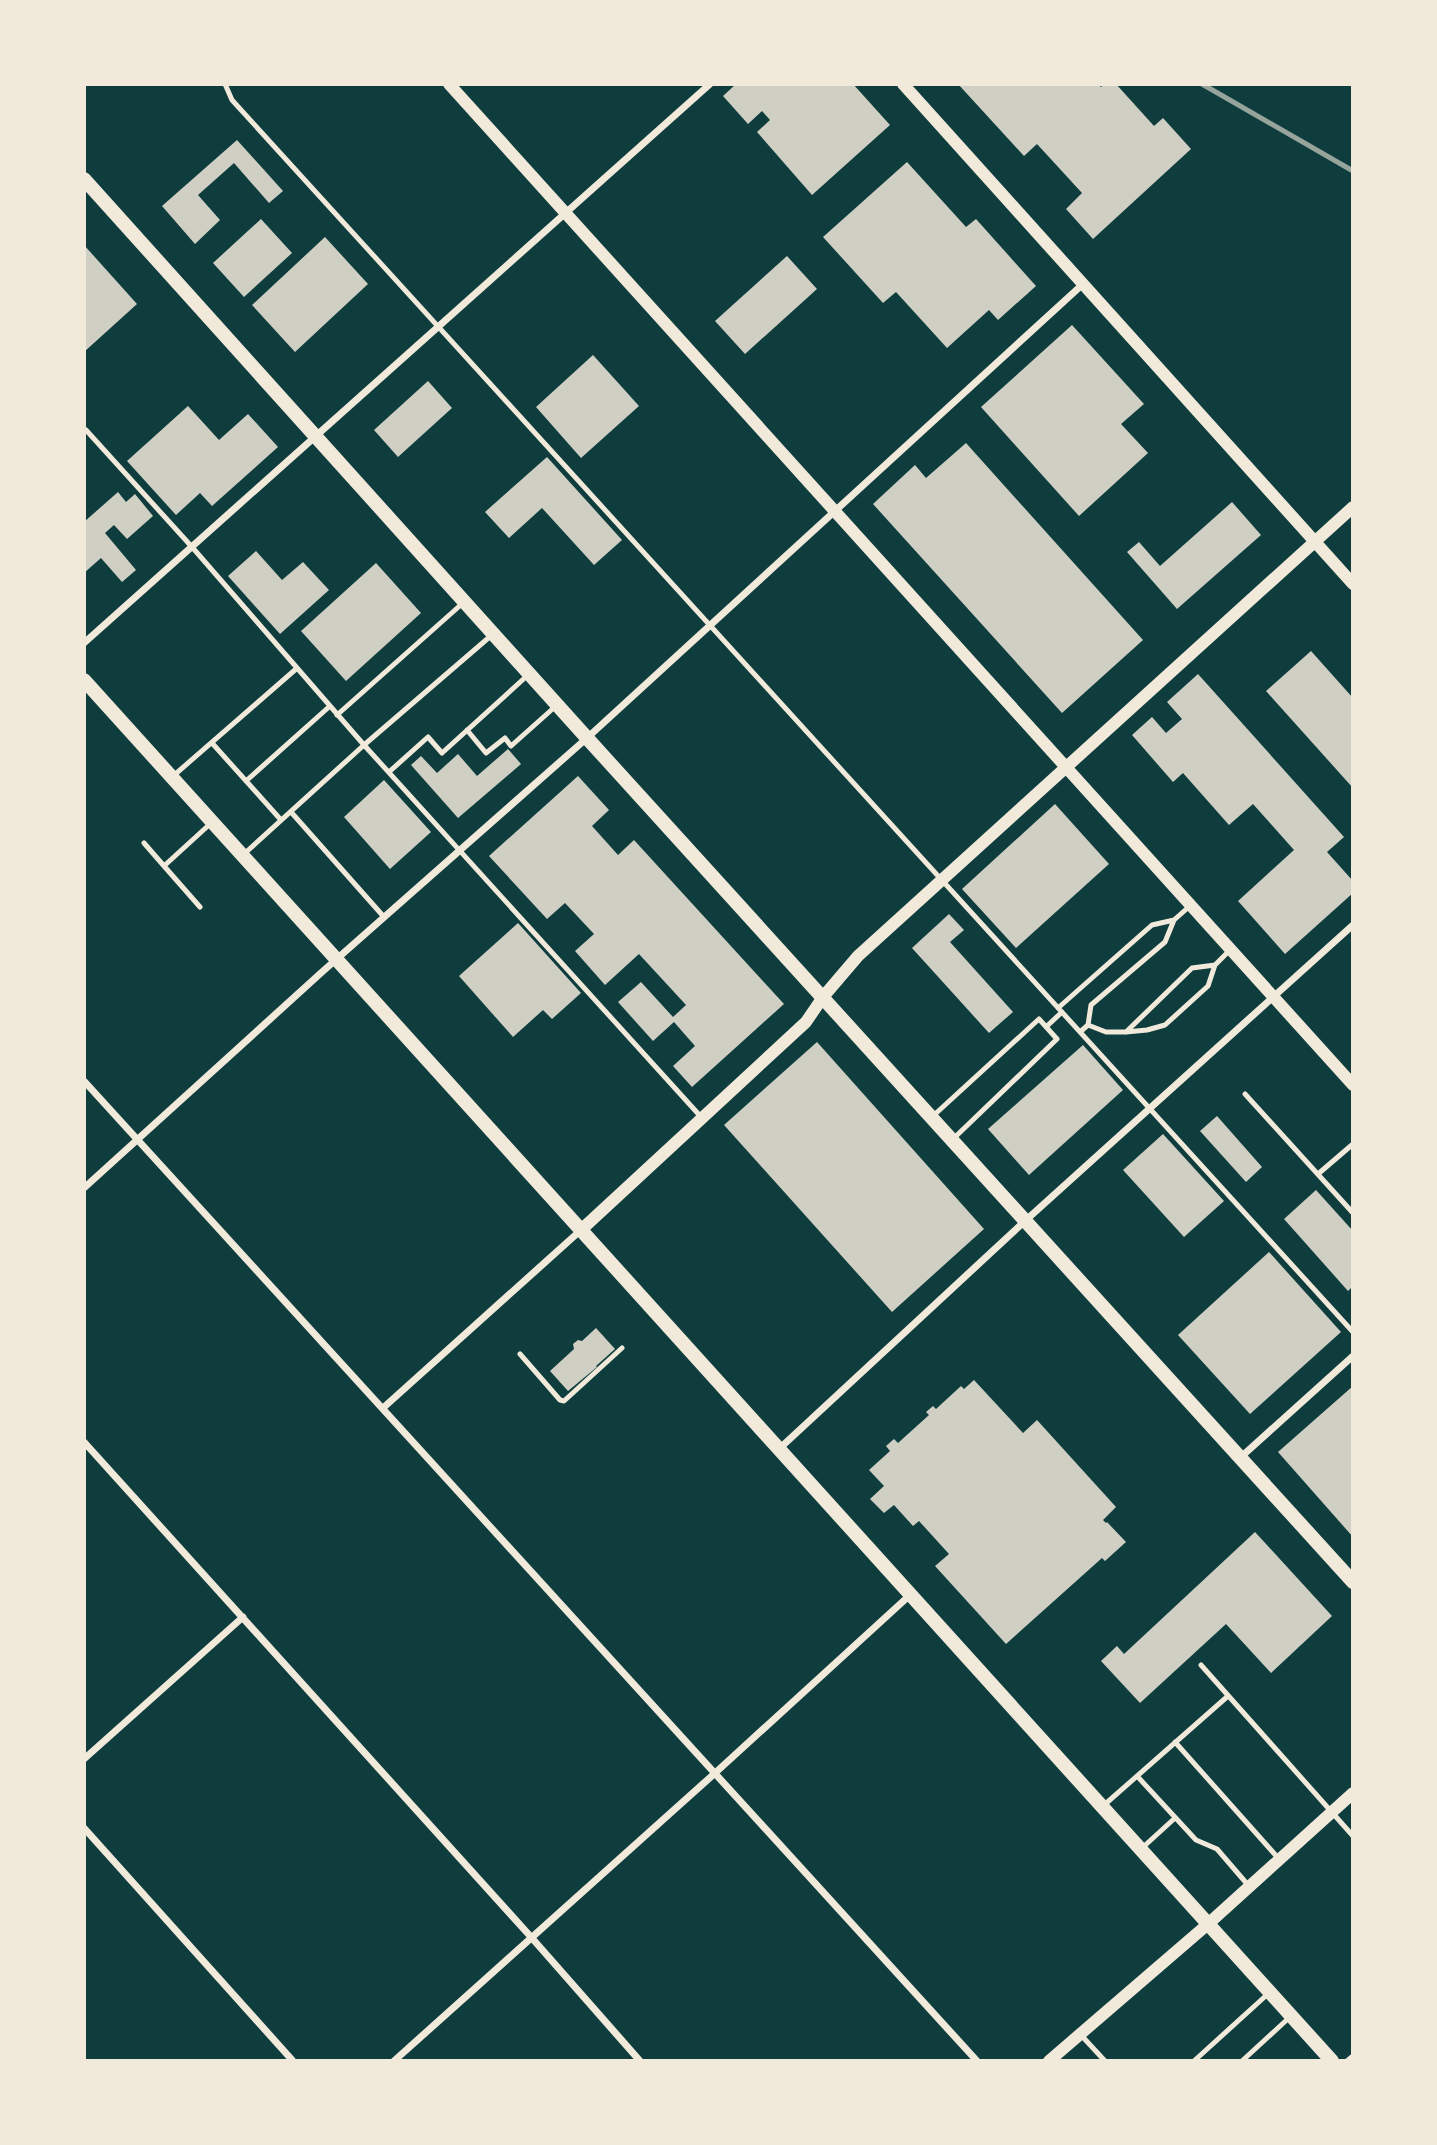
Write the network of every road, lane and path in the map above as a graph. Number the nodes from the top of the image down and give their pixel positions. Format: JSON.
{"nodes":[{"id":1,"x":225,"y":84,"type":"edge"},
{"id":2,"x":449,"y":84,"type":"edge"},
{"id":3,"x":710,"y":84,"type":"edge"},
{"id":4,"x":903,"y":84,"type":"edge"},
{"id":5,"x":84,"y":179,"type":"edge"},
{"id":6,"x":566,"y":214,"type":"junction"},
{"id":7,"x":1083,"y":284,"type":"junction"},
{"id":8,"x":437,"y":328,"type":"junction"},
{"id":9,"x":86,"y":430,"type":"dead end"},
{"id":10,"x":315,"y":436,"type":"junction"},
{"id":11,"x":1353,"y":506,"type":"edge"},
{"id":12,"x":834,"y":510,"type":"junction"},
{"id":13,"x":1314,"y":541,"type":"junction"},
{"id":14,"x":192,"y":547,"type":"junction"},
{"id":15,"x":1353,"y":584,"type":"edge"},
{"id":16,"x":464,"y":602,"type":"junction"},
{"id":17,"x":709,"y":625,"type":"junction"},
{"id":18,"x":493,"y":634,"type":"junction"},
{"id":19,"x":84,"y":643,"type":"edge"},
{"id":20,"x":296,"y":669,"type":"junction"},
{"id":21,"x":529,"y":674,"type":"junction"},
{"id":22,"x":84,"y":680,"type":"edge"},
{"id":23,"x":557,"y":705,"type":"junction"},
{"id":24,"x":330,"y":706,"type":"junction"},
{"id":25,"x":337,"y":715,"type":"junction"},
{"id":26,"x":467,"y":730,"type":"junction"},
{"id":27,"x":587,"y":738,"type":"junction"},
{"id":28,"x":212,"y":743,"type":"junction"},
{"id":29,"x":364,"y":745,"type":"junction"},
{"id":30,"x":1067,"y":768,"type":"junction"},
{"id":31,"x":389,"y":772,"type":"junction"},
{"id":32,"x":172,"y":777,"type":"junction"},
{"id":33,"x":246,"y":781,"type":"junction"},
{"id":34,"x":290,"y":812,"type":"junction"},
{"id":35,"x":281,"y":820,"type":"junction"},
{"id":36,"x":212,"y":822,"type":"junction"},
{"id":37,"x":144,"y":843,"type":"dead end"},
{"id":38,"x":460,"y":850,"type":"junction"},
{"id":39,"x":243,"y":855,"type":"junction"},
{"id":40,"x":164,"y":866,"type":"junction"},
{"id":41,"x":942,"y":881,"type":"junction"},
{"id":42,"x":1191,"y":905,"type":"junction"},
{"id":43,"x":201,"y":906,"type":"dead end"},
{"id":44,"x":384,"y":917,"type":"junction"},
{"id":45,"x":1174,"y":920,"type":"junction"},
{"id":46,"x":1353,"y":925,"type":"edge"},
{"id":47,"x":1231,"y":949,"type":"junction"},
{"id":48,"x":337,"y":960,"type":"junction"},
{"id":49,"x":1215,"y":965,"type":"junction"},
{"id":50,"x":1274,"y":997,"type":"junction"},
{"id":51,"x":822,"y":998,"type":"junction"},
{"id":52,"x":1060,"y":1010,"type":"junction"},
{"id":53,"x":1088,"y":1025,"type":"junction"},
{"id":54,"x":1046,"y":1027,"type":"junction"},
{"id":55,"x":1080,"y":1032,"type":"junction"},
{"id":56,"x":1126,"y":1032,"type":"junction"},
{"id":57,"x":84,"y":1081,"type":"edge"},
{"id":58,"x":1353,"y":1085,"type":"edge"},
{"id":59,"x":1245,"y":1094,"type":"dead end"},
{"id":60,"x":1150,"y":1108,"type":"junction"},
{"id":61,"x":702,"y":1118,"type":"junction"},
{"id":62,"x":932,"y":1118,"type":"junction"},
{"id":63,"x":137,"y":1140,"type":"junction"},
{"id":64,"x":952,"y":1140,"type":"junction"},
{"id":65,"x":1353,"y":1144,"type":"edge"},
{"id":66,"x":1318,"y":1174,"type":"junction"},
{"id":67,"x":84,"y":1188,"type":"edge"},
{"id":68,"x":1353,"y":1213,"type":"edge"},
{"id":69,"x":1025,"y":1221,"type":"junction"},
{"id":70,"x":581,"y":1230,"type":"junction"},
{"id":71,"x":1353,"y":1332,"type":"edge"},
{"id":72,"x":622,"y":1348,"type":"dead end"},
{"id":73,"x":520,"y":1354,"type":"dead end"},
{"id":74,"x":1353,"y":1356,"type":"edge"},
{"id":75,"x":383,"y":1408,"type":"junction"},
{"id":76,"x":84,"y":1442,"type":"edge"},
{"id":77,"x":779,"y":1449,"type":"junction"},
{"id":78,"x":1241,"y":1457,"type":"junction"},
{"id":79,"x":1353,"y":1582,"type":"edge"},
{"id":80,"x":911,"y":1594,"type":"junction"},
{"id":81,"x":243,"y":1617,"type":"junction"},
{"id":82,"x":1201,"y":1665,"type":"dead end"},
{"id":83,"x":1228,"y":1696,"type":"junction"},
{"id":84,"x":1175,"y":1742,"type":"junction"},
{"id":85,"x":84,"y":1759,"type":"edge"},
{"id":86,"x":714,"y":1774,"type":"junction"},
{"id":87,"x":1137,"y":1776,"type":"junction"},
{"id":88,"x":1353,"y":1793,"type":"edge"},
{"id":89,"x":1103,"y":1806,"type":"junction"},
{"id":90,"x":1332,"y":1812,"type":"junction"},
{"id":91,"x":1175,"y":1818,"type":"junction"},
{"id":92,"x":84,"y":1828,"type":"edge"},
{"id":93,"x":1353,"y":1836,"type":"edge"},
{"id":94,"x":1142,"y":1849,"type":"junction"},
{"id":95,"x":1279,"y":1859,"type":"junction"},
{"id":96,"x":1250,"y":1886,"type":"junction"},
{"id":97,"x":1208,"y":1924,"type":"junction"},
{"id":98,"x":531,"y":1937,"type":"junction"},
{"id":99,"x":1270,"y":1992,"type":"junction"},
{"id":100,"x":1291,"y":2016,"type":"junction"},
{"id":101,"x":1080,"y":2034,"type":"junction"},
{"id":102,"x":1353,"y":2056,"type":"edge"},
{"id":103,"x":293,"y":2061,"type":"edge"},
{"id":104,"x":394,"y":2061,"type":"edge"},
{"id":105,"x":640,"y":2061,"type":"edge"},
{"id":106,"x":977,"y":2061,"type":"edge"},
{"id":107,"x":1049,"y":2061,"type":"edge"},
{"id":108,"x":1105,"y":2061,"type":"edge"},
{"id":109,"x":1194,"y":2061,"type":"edge"},
{"id":110,"x":1242,"y":2061,"type":"edge"},
{"id":111,"x":1332,"y":2061,"type":"edge"},
{"id":112,"x":1347,"y":2061,"type":"edge"}],
"edges":[{"from":1,"to":8,"type":"lane"},
{"from":2,"to":6,"type":"street"},
{"from":3,"to":6,"type":"street"},
{"from":4,"to":7,"type":"street"},
{"from":5,"to":10,"type":"main road"},
{"from":6,"to":8,"type":"street"},
{"from":6,"to":12,"type":"street"},
{"from":7,"to":12,"type":"street"},
{"from":7,"to":13,"type":"street"},
{"from":8,"to":10,"type":"street"},
{"from":8,"to":17,"type":"lane"},
{"from":9,"to":14,"type":"lane"},
{"from":10,"to":14,"type":"street"},
{"from":10,"to":16,"type":"main road"},
{"from":11,"to":13,"type":"street"},
{"from":12,"to":17,"type":"street"},
{"from":12,"to":30,"type":"street"},
{"from":13,"to":15,"type":"street"},
{"from":13,"to":30,"type":"street"},
{"from":14,"to":19,"type":"street"},
{"from":14,"to":20,"type":"lane"},
{"from":16,"to":18,"type":"main road"},
{"from":16,"to":25,"type":"lane"},
{"from":17,"to":27,"type":"street"},
{"from":17,"to":41,"type":"lane"},
{"from":18,"to":21,"type":"main road"},
{"from":18,"to":29,"type":"lane"},
{"from":20,"to":24,"type":"lane"},
{"from":20,"to":28,"type":"lane"},
{"from":21,"to":23,"type":"main road"},
{"from":21,"to":26,"type":"lane"},
{"from":22,"to":32,"type":"main road"},
{"from":23,"to":26,"type":"lane"},
{"from":23,"to":27,"type":"main road"},
{"from":24,"to":25,"type":"lane"},
{"from":24,"to":33,"type":"lane"},
{"from":25,"to":29,"type":"lane"},
{"from":26,"to":31,"type":"lane"},
{"from":27,"to":38,"type":"street"},
{"from":27,"to":51,"type":"main road"},
{"from":28,"to":32,"type":"lane"},
{"from":28,"to":33,"type":"lane"},
{"from":29,"to":31,"type":"lane"},
{"from":29,"to":34,"type":"lane"},
{"from":30,"to":41,"type":"street"},
{"from":30,"to":42,"type":"street"},
{"from":31,"to":38,"type":"lane"},
{"from":32,"to":36,"type":"main road"},
{"from":33,"to":35,"type":"lane"},
{"from":34,"to":35,"type":"lane"},
{"from":34,"to":44,"type":"lane"},
{"from":35,"to":39,"type":"lane"},
{"from":36,"to":39,"type":"main road"},
{"from":36,"to":40,"type":"lane"},
{"from":37,"to":40,"type":"lane"},
{"from":38,"to":44,"type":"street"},
{"from":38,"to":61,"type":"lane"},
{"from":39,"to":48,"type":"main road"},
{"from":40,"to":43,"type":"lane"},
{"from":41,"to":51,"type":"street"},
{"from":41,"to":52,"type":"lane"},
{"from":42,"to":45,"type":"lane"},
{"from":42,"to":47,"type":"street"},
{"from":44,"to":48,"type":"street"},
{"from":45,"to":52,"type":"lane"},
{"from":45,"to":53,"type":"lane"},
{"from":46,"to":50,"type":"street"},
{"from":47,"to":49,"type":"lane"},
{"from":47,"to":50,"type":"street"},
{"from":48,"to":63,"type":"street"},
{"from":48,"to":70,"type":"main road"},
{"from":49,"to":56,"type":"lane"},
{"from":49,"to":56,"type":"lane"},
{"from":50,"to":58,"type":"street"},
{"from":50,"to":60,"type":"street"},
{"from":51,"to":61,"type":"street"},
{"from":51,"to":62,"type":"main road"},
{"from":52,"to":54,"type":"lane"},
{"from":52,"to":55,"type":"lane"},
{"from":53,"to":55,"type":"lane"},
{"from":53,"to":56,"type":"lane"},
{"from":54,"to":62,"type":"lane"},
{"from":54,"to":64,"type":"lane"},
{"from":55,"to":60,"type":"lane"},
{"from":57,"to":63,"type":"street"},
{"from":59,"to":66,"type":"lane"},
{"from":60,"to":69,"type":"street"},
{"from":60,"to":71,"type":"lane"},
{"from":61,"to":70,"type":"street"},
{"from":62,"to":64,"type":"main road"},
{"from":63,"to":67,"type":"street"},
{"from":63,"to":75,"type":"street"},
{"from":64,"to":69,"type":"main road"},
{"from":65,"to":66,"type":"lane"},
{"from":66,"to":68,"type":"lane"},
{"from":69,"to":77,"type":"street"},
{"from":69,"to":78,"type":"main road"},
{"from":70,"to":75,"type":"street"},
{"from":70,"to":77,"type":"main road"},
{"from":72,"to":73,"type":"lane"},
{"from":74,"to":78,"type":"street"},
{"from":75,"to":86,"type":"street"},
{"from":76,"to":81,"type":"street"},
{"from":77,"to":80,"type":"main road"},
{"from":78,"to":79,"type":"main road"},
{"from":80,"to":86,"type":"street"},
{"from":80,"to":89,"type":"main road"},
{"from":81,"to":85,"type":"street"},
{"from":81,"to":98,"type":"street"},
{"from":82,"to":83,"type":"lane"},
{"from":83,"to":84,"type":"lane"},
{"from":83,"to":90,"type":"lane"},
{"from":84,"to":87,"type":"lane"},
{"from":84,"to":95,"type":"lane"},
{"from":86,"to":98,"type":"street"},
{"from":86,"to":106,"type":"street"},
{"from":87,"to":89,"type":"lane"},
{"from":87,"to":91,"type":"lane"},
{"from":88,"to":90,"type":"street"},
{"from":89,"to":94,"type":"main road"},
{"from":90,"to":93,"type":"lane"},
{"from":90,"to":95,"type":"street"},
{"from":91,"to":94,"type":"lane"},
{"from":91,"to":96,"type":"lane"},
{"from":92,"to":103,"type":"street"},
{"from":94,"to":97,"type":"main road"},
{"from":95,"to":96,"type":"street"},
{"from":96,"to":97,"type":"street"},
{"from":97,"to":99,"type":"main road"},
{"from":97,"to":101,"type":"street"},
{"from":98,"to":104,"type":"street"},
{"from":98,"to":105,"type":"street"},
{"from":99,"to":100,"type":"main road"},
{"from":99,"to":109,"type":"lane"},
{"from":100,"to":110,"type":"lane"},
{"from":100,"to":111,"type":"main road"},
{"from":101,"to":107,"type":"street"},
{"from":101,"to":108,"type":"lane"},
{"from":102,"to":112,"type":"lane"}]}
